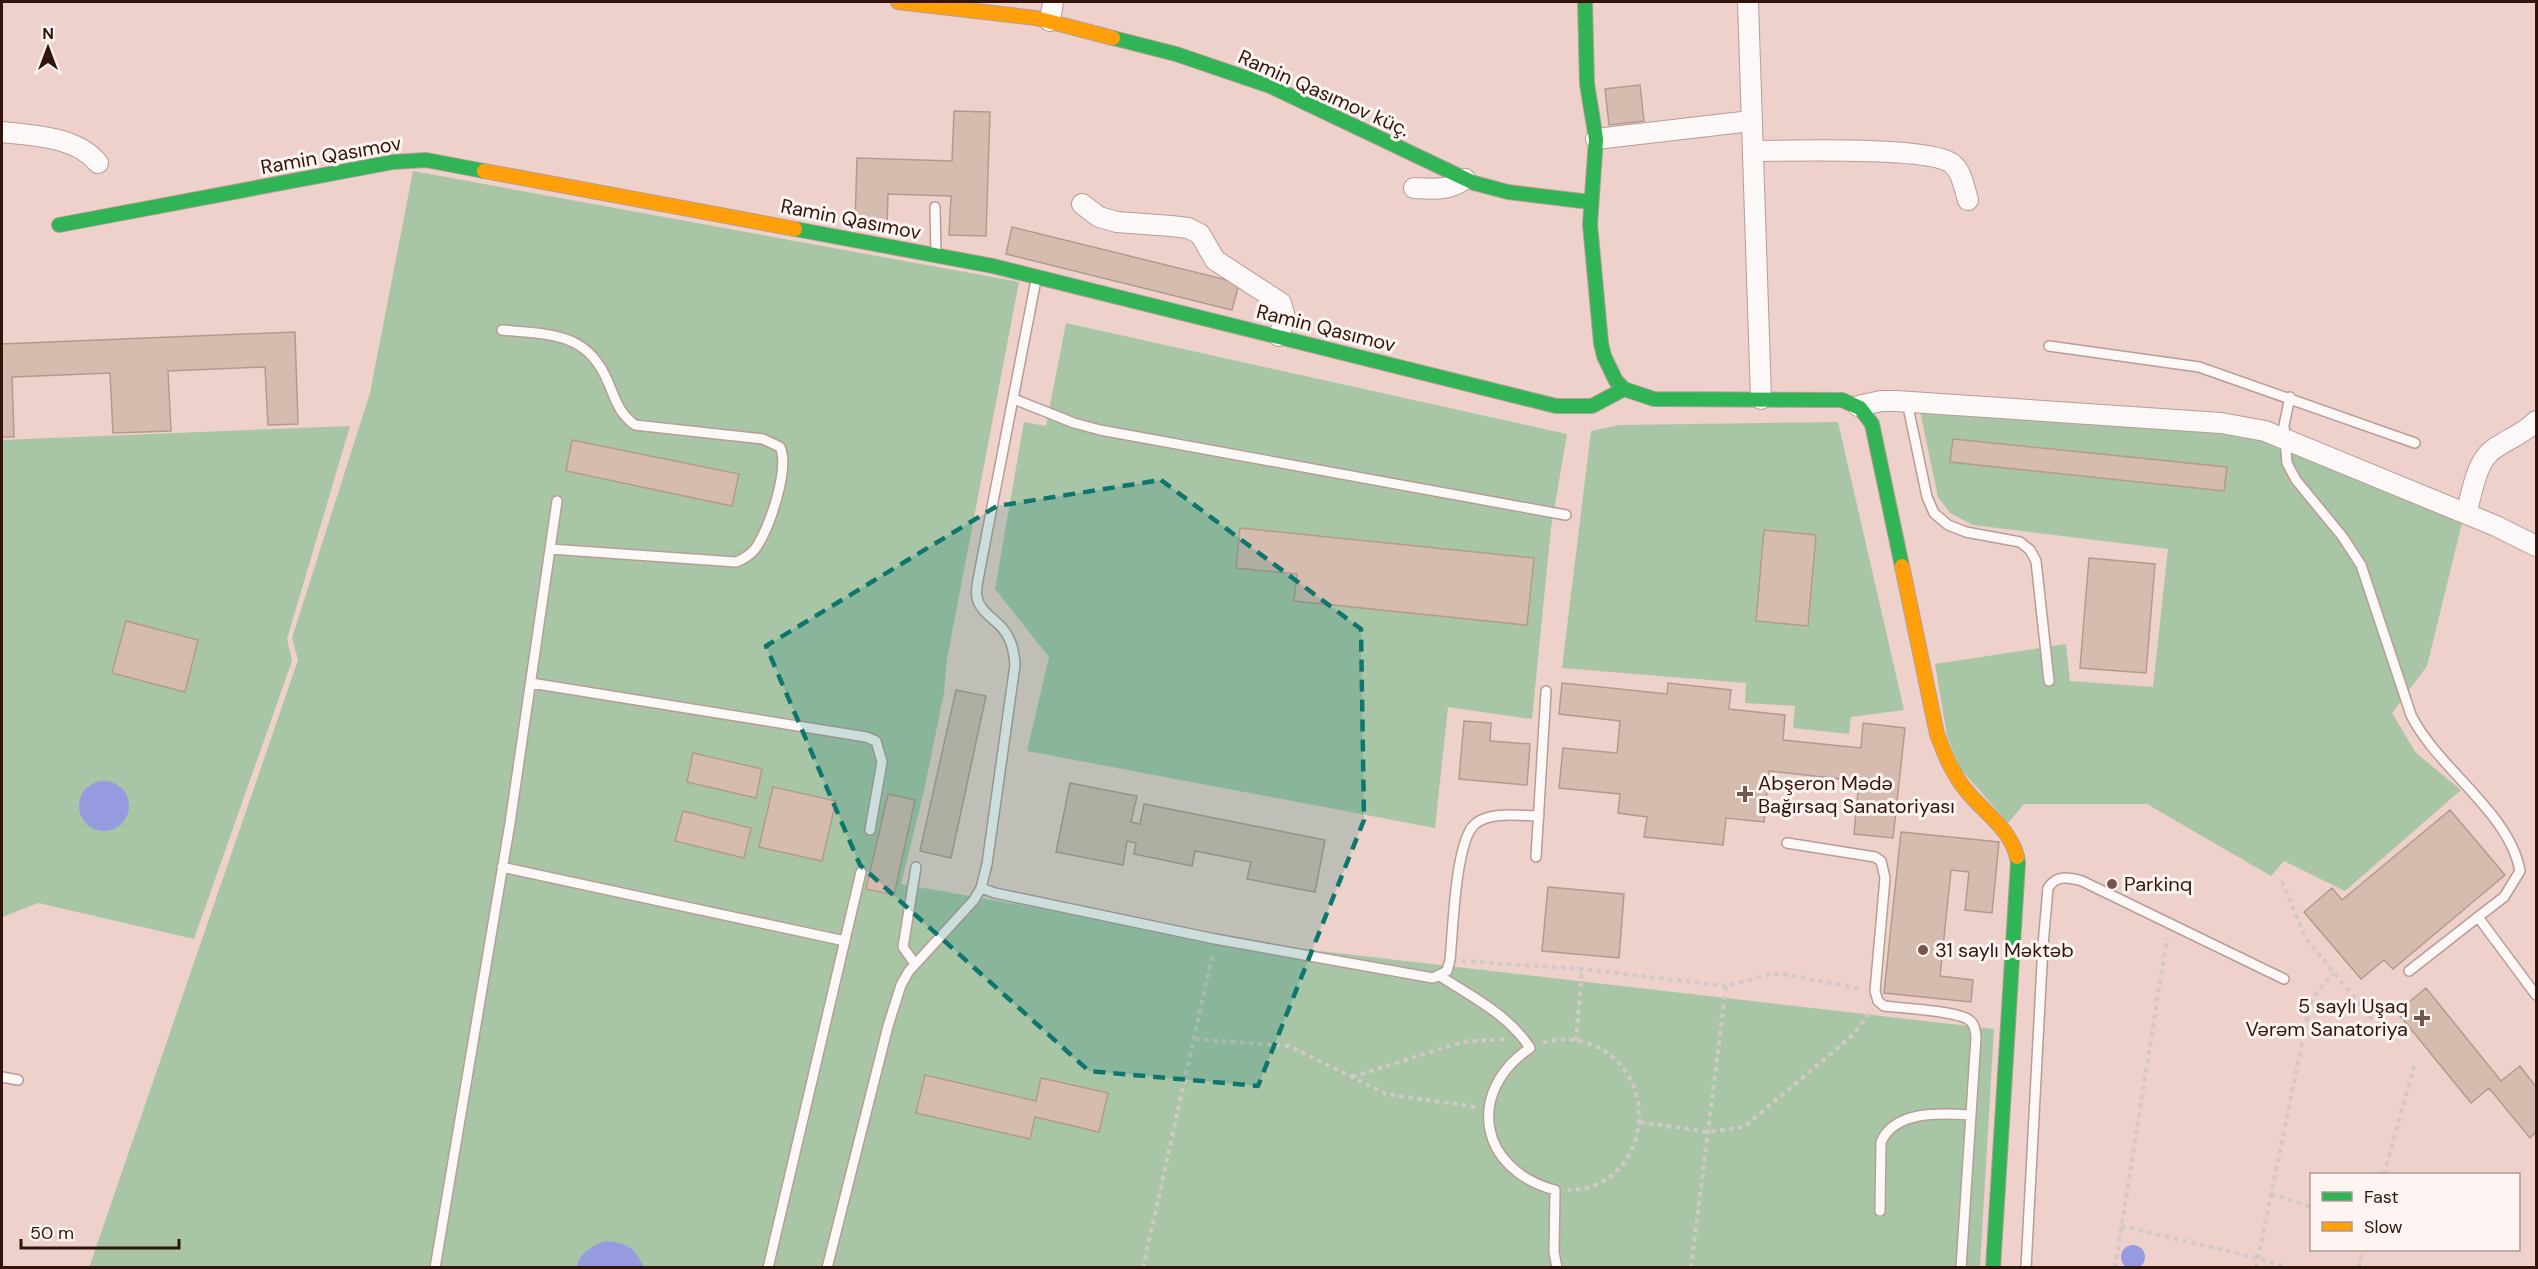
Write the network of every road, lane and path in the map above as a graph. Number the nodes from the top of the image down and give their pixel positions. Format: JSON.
{"nodes":[{"id":1,"x":898,"y":2,"type":"edge"},
{"id":2,"x":1585,"y":2,"type":"edge"},
{"id":3,"x":1748,"y":2,"type":"edge"},
{"id":4,"x":1052,"y":11,"type":"edge"},
{"id":5,"x":1751,"y":121,"type":"junction"},
{"id":6,"x":2,"y":132,"type":"edge"},
{"id":7,"x":1596,"y":139,"type":"junction"},
{"id":8,"x":1753,"y":151,"type":"junction"},
{"id":9,"x":98,"y":163,"type":"dead end"},
{"id":10,"x":1465,"y":179,"type":"junction"},
{"id":11,"x":1414,"y":189,"type":"dead end"},
{"id":12,"x":1968,"y":200,"type":"dead end"},
{"id":13,"x":1590,"y":202,"type":"junction"},
{"id":14,"x":1082,"y":204,"type":"dead end"},
{"id":15,"x":935,"y":207,"type":"dead end"},
{"id":16,"x":59,"y":225,"type":"dead end"},
{"id":17,"x":936,"y":255,"type":"junction"},
{"id":18,"x":1036,"y":276,"type":"junction"},
{"id":19,"x":502,"y":330,"type":"dead end"},
{"id":20,"x":1279,"y":336,"type":"junction"},
{"id":21,"x":2049,"y":346,"type":"dead end"},
{"id":22,"x":1624,"y":388,"type":"junction"},
{"id":23,"x":2290,"y":397,"type":"junction"},
{"id":24,"x":1014,"y":399,"type":"junction"},
{"id":25,"x":1761,"y":399,"type":"junction"},
{"id":26,"x":1907,"y":402,"type":"junction"},
{"id":27,"x":1858,"y":406,"type":"junction"},
{"id":28,"x":2536,"y":421,"type":"edge"},
{"id":29,"x":2283,"y":440,"type":"junction"},
{"id":30,"x":2415,"y":443,"type":"dead end"},
{"id":31,"x":557,"y":501,"type":"dead end"},
{"id":32,"x":2466,"y":513,"type":"junction"},
{"id":33,"x":1566,"y":515,"type":"dead end"},
{"id":34,"x":2536,"y":546,"type":"edge"},
{"id":35,"x":550,"y":549,"type":"junction"},
{"id":36,"x":2049,"y":681,"type":"dead end"},
{"id":37,"x":531,"y":683,"type":"junction"},
{"id":38,"x":1546,"y":691,"type":"dead end"},
{"id":39,"x":1539,"y":816,"type":"junction"},
{"id":40,"x":870,"y":830,"type":"dead end"},
{"id":41,"x":1787,"y":843,"type":"dead end"},
{"id":42,"x":1536,"y":857,"type":"dead end"},
{"id":43,"x":502,"y":867,"type":"junction"},
{"id":44,"x":916,"y":867,"type":"dead end"},
{"id":45,"x":861,"y":872,"type":"dead end"},
{"id":46,"x":2282,"y":881,"type":"dead end"},
{"id":47,"x":981,"y":888,"type":"junction"},
{"id":48,"x":2478,"y":918,"type":"junction"},
{"id":49,"x":2169,"y":922,"type":"junction"},
{"id":50,"x":1215,"y":939,"type":"junction"},
{"id":51,"x":845,"y":941,"type":"junction"},
{"id":52,"x":1450,"y":960,"type":"junction"},
{"id":53,"x":915,"y":964,"type":"junction"},
{"id":54,"x":1582,"y":969,"type":"junction"},
{"id":55,"x":2409,"y":971,"type":"dead end"},
{"id":56,"x":2333,"y":974,"type":"junction"},
{"id":57,"x":1440,"y":976,"type":"junction"},
{"id":58,"x":2284,"y":979,"type":"dead end"},
{"id":59,"x":1726,"y":987,"type":"junction"},
{"id":60,"x":2536,"y":994,"type":"edge"},
{"id":61,"x":1876,"y":996,"type":"junction"},
{"id":62,"x":2378,"y":1027,"type":"dead end"},
{"id":63,"x":1524,"y":1038,"type":"junction"},
{"id":64,"x":1195,"y":1039,"type":"junction"},
{"id":65,"x":1576,"y":1041,"type":"junction"},
{"id":66,"x":1530,"y":1048,"type":"junction"},
{"id":67,"x":2415,"y":1063,"type":"dead end"},
{"id":68,"x":2,"y":1077,"type":"edge"},
{"id":69,"x":1351,"y":1077,"type":"junction"},
{"id":70,"x":18,"y":1080,"type":"dead end"},
{"id":71,"x":1489,"y":1109,"type":"junction"},
{"id":72,"x":1970,"y":1115,"type":"junction"},
{"id":73,"x":1640,"y":1122,"type":"junction"},
{"id":74,"x":1708,"y":1132,"type":"junction"},
{"id":75,"x":2384,"y":1173,"type":"edge"},
{"id":76,"x":1555,"y":1190,"type":"junction"},
{"id":77,"x":2271,"y":1194,"type":"junction"},
{"id":78,"x":2310,"y":1206,"type":"edge"},
{"id":79,"x":1880,"y":1211,"type":"dead end"},
{"id":80,"x":2121,"y":1226,"type":"junction"},
{"id":81,"x":2363,"y":1251,"type":"edge"},
{"id":82,"x":2258,"y":1258,"type":"junction"},
{"id":83,"x":435,"y":1268,"type":"edge"},
{"id":84,"x":768,"y":1268,"type":"edge"},
{"id":85,"x":827,"y":1268,"type":"edge"},
{"id":86,"x":1143,"y":1268,"type":"edge"},
{"id":87,"x":1557,"y":1268,"type":"edge"},
{"id":88,"x":1691,"y":1268,"type":"edge"},
{"id":89,"x":1961,"y":1268,"type":"edge"},
{"id":90,"x":1993,"y":1268,"type":"edge"},
{"id":91,"x":2026,"y":1268,"type":"edge"},
{"id":92,"x":2115,"y":1268,"type":"edge"},
{"id":93,"x":2256,"y":1268,"type":"edge"},
{"id":94,"x":2288,"y":1268,"type":"edge"},
{"id":95,"x":2358,"y":1268,"type":"edge"}],
"edges":[{"from":1,"to":4,"type":"street","name":"Ramin Qasımov küç."},
{"from":2,"to":7,"type":"street"},
{"from":3,"to":5,"type":"street"},
{"from":4,"to":10,"type":"street","name":"Ramin Qasımov küç."},
{"from":5,"to":7,"type":"street"},
{"from":5,"to":8,"type":"street"},
{"from":6,"to":9,"type":"street"},
{"from":7,"to":13,"type":"street"},
{"from":8,"to":12,"type":"street"},
{"from":8,"to":25,"type":"street"},
{"from":10,"to":11,"type":"street"},
{"from":10,"to":13,"type":"street","name":"Ramin Qasımov küç."},
{"from":13,"to":22,"type":"street"},
{"from":14,"to":20,"type":"street"},
{"from":15,"to":17,"type":"lane"},
{"from":16,"to":17,"type":"street","name":"Ramin Qasımov"},
{"from":17,"to":18,"type":"street","name":"Ramin Qasımov"},
{"from":18,"to":20,"type":"street","name":"Ramin Qasımov"},
{"from":18,"to":24,"type":"lane"},
{"from":19,"to":35,"type":"lane"},
{"from":20,"to":22,"type":"street","name":"Ramin Qasımov"},
{"from":21,"to":23,"type":"lane"},
{"from":22,"to":25,"type":"street"},
{"from":23,"to":29,"type":"lane"},
{"from":23,"to":30,"type":"lane"},
{"from":24,"to":33,"type":"lane"},
{"from":24,"to":47,"type":"lane"},
{"from":25,"to":27,"type":"street"},
{"from":26,"to":27,"type":"street"},
{"from":26,"to":29,"type":"street"},
{"from":26,"to":36,"type":"lane"},
{"from":27,"to":90,"type":"street"},
{"from":28,"to":32,"type":"street"},
{"from":29,"to":32,"type":"street"},
{"from":29,"to":48,"type":"lane"},
{"from":31,"to":35,"type":"lane"},
{"from":32,"to":34,"type":"street"},
{"from":35,"to":37,"type":"lane"},
{"from":37,"to":40,"type":"lane"},
{"from":37,"to":43,"type":"lane"},
{"from":38,"to":39,"type":"lane"},
{"from":39,"to":42,"type":"lane"},
{"from":39,"to":52,"type":"lane"},
{"from":41,"to":61,"type":"lane"},
{"from":43,"to":51,"type":"lane"},
{"from":43,"to":83,"type":"lane"},
{"from":44,"to":53,"type":"lane"},
{"from":45,"to":51,"type":"lane"},
{"from":46,"to":56,"type":"path"},
{"from":47,"to":50,"type":"lane"},
{"from":47,"to":53,"type":"lane"},
{"from":48,"to":55,"type":"lane"},
{"from":48,"to":60,"type":"lane"},
{"from":49,"to":58,"type":"lane"},
{"from":49,"to":80,"type":"path"},
{"from":49,"to":91,"type":"lane"},
{"from":50,"to":57,"type":"lane"},
{"from":50,"to":64,"type":"path"},
{"from":51,"to":84,"type":"lane"},
{"from":52,"to":54,"type":"path"},
{"from":52,"to":57,"type":"lane"},
{"from":53,"to":85,"type":"lane"},
{"from":54,"to":59,"type":"path"},
{"from":54,"to":65,"type":"path"},
{"from":56,"to":62,"type":"path"},
{"from":56,"to":77,"type":"path"},
{"from":57,"to":63,"type":"lane"},
{"from":59,"to":61,"type":"path"},
{"from":59,"to":74,"type":"path"},
{"from":61,"to":72,"type":"lane"},
{"from":61,"to":74,"type":"path"},
{"from":63,"to":66,"type":"lane"},
{"from":63,"to":69,"type":"path"},
{"from":64,"to":69,"type":"path"},
{"from":64,"to":86,"type":"path"},
{"from":65,"to":66,"type":"path"},
{"from":65,"to":73,"type":"path"},
{"from":66,"to":71,"type":"lane"},
{"from":67,"to":75,"type":"path"},
{"from":68,"to":70,"type":"lane"},
{"from":69,"to":71,"type":"path"},
{"from":71,"to":76,"type":"lane"},
{"from":72,"to":79,"type":"lane"},
{"from":72,"to":89,"type":"lane"},
{"from":73,"to":74,"type":"path"},
{"from":73,"to":76,"type":"path"},
{"from":74,"to":88,"type":"path"},
{"from":76,"to":87,"type":"lane"},
{"from":77,"to":78,"type":"path"},
{"from":77,"to":82,"type":"path"},
{"from":80,"to":82,"type":"path"},
{"from":80,"to":92,"type":"path"},
{"from":81,"to":95,"type":"path"},
{"from":82,"to":93,"type":"path"},
{"from":82,"to":94,"type":"path"}]}
